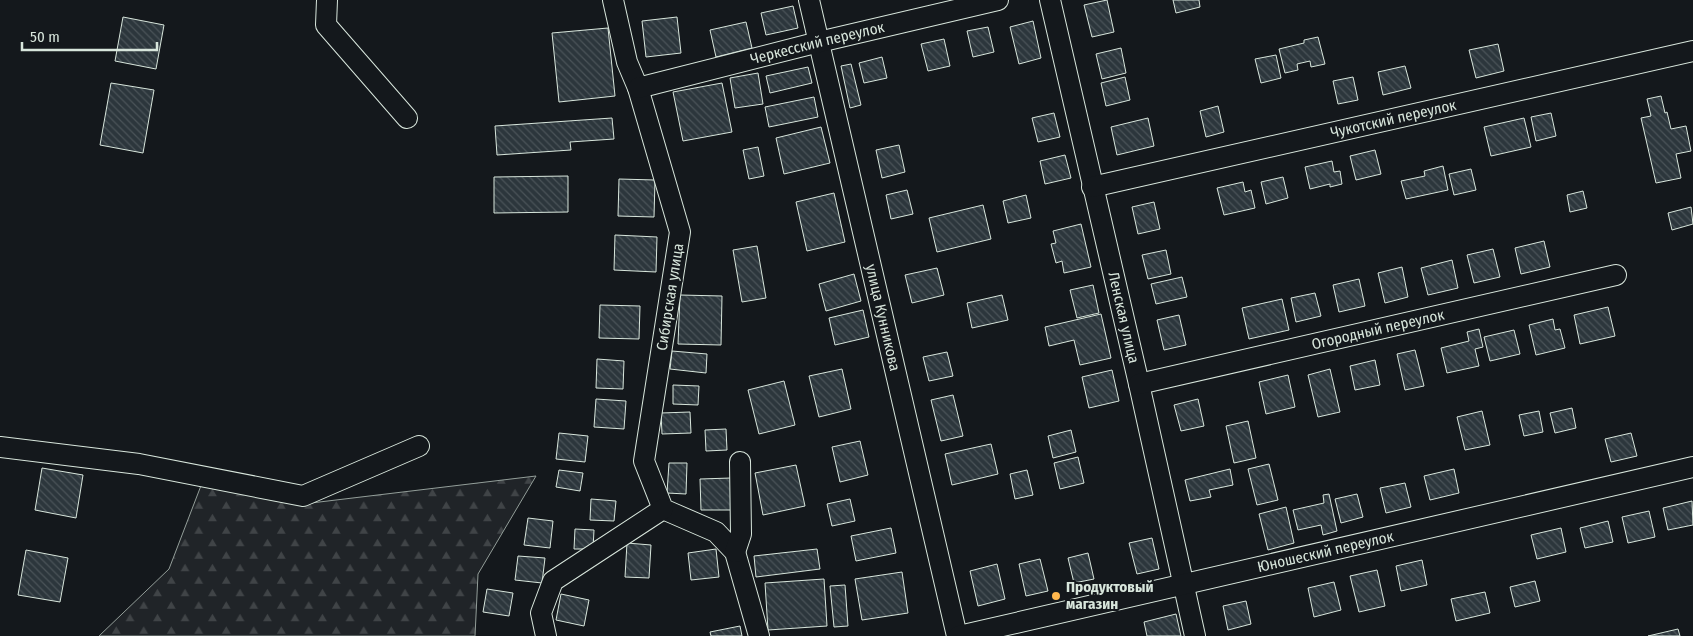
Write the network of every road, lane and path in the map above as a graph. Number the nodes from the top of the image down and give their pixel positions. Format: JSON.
{"nodes":[{"id":1,"x":327,"y":0,"type":"edge"},
{"id":2,"x":613,"y":0,"type":"edge"},
{"id":3,"x":809,"y":0,"type":"edge"},
{"id":4,"x":998,"y":0,"type":"edge"},
{"id":5,"x":1050,"y":0,"type":"edge"},
{"id":6,"x":819,"y":42,"type":"junction"},
{"id":7,"x":1693,"y":51,"type":"edge"},
{"id":8,"x":638,"y":88,"type":"junction"},
{"id":9,"x":407,"y":118,"type":"dead end"},
{"id":10,"x":1092,"y":187,"type":"junction"},
{"id":11,"x":1616,"y":275,"type":"dead end"},
{"id":12,"x":1140,"y":384,"type":"junction"},
{"id":13,"x":418,"y":446,"type":"dead end"},
{"id":14,"x":0,"y":447,"type":"edge"},
{"id":15,"x":740,"y":462,"type":"dead end"},
{"id":16,"x":1693,"y":467,"type":"edge"},
{"id":17,"x":663,"y":509,"type":"junction"},
{"id":18,"x":735,"y":552,"type":"junction"},
{"id":19,"x":1183,"y":585,"type":"junction"},
{"id":20,"x":546,"y":636,"type":"edge"},
{"id":21,"x":760,"y":636,"type":"edge"},
{"id":22,"x":958,"y":636,"type":"edge"},
{"id":23,"x":1195,"y":636,"type":"edge"}],
"edges":[{"from":1,"to":9,"type":"street"},
{"from":2,"to":8,"type":"street","name":"Сибирская улица"},
{"from":3,"to":6,"type":"street","name":"улица Кунникова"},
{"from":4,"to":6,"type":"street","name":"Черкесский переулок"},
{"from":5,"to":10,"type":"street","name":"Ленская улица"},
{"from":6,"to":8,"type":"street","name":"Черкесский переулок"},
{"from":6,"to":22,"type":"street","name":"улица Кунникова"},
{"from":7,"to":10,"type":"street","name":"Чукотский переулок"},
{"from":8,"to":17,"type":"street","name":"Сибирская улица"},
{"from":10,"to":12,"type":"street","name":"Ленская улица"},
{"from":11,"to":12,"type":"street","name":"Огородный переулок"},
{"from":12,"to":19,"type":"street","name":"Ленская улица"},
{"from":13,"to":14,"type":"street"},
{"from":15,"to":18,"type":"street"},
{"from":16,"to":19,"type":"street","name":"Юношеский переулок"},
{"from":17,"to":18,"type":"street"},
{"from":17,"to":20,"type":"street"},
{"from":18,"to":21,"type":"street"},
{"from":19,"to":22,"type":"street","name":"Юношеский переулок"},
{"from":19,"to":23,"type":"street","name":"Ленская улица"}]}
